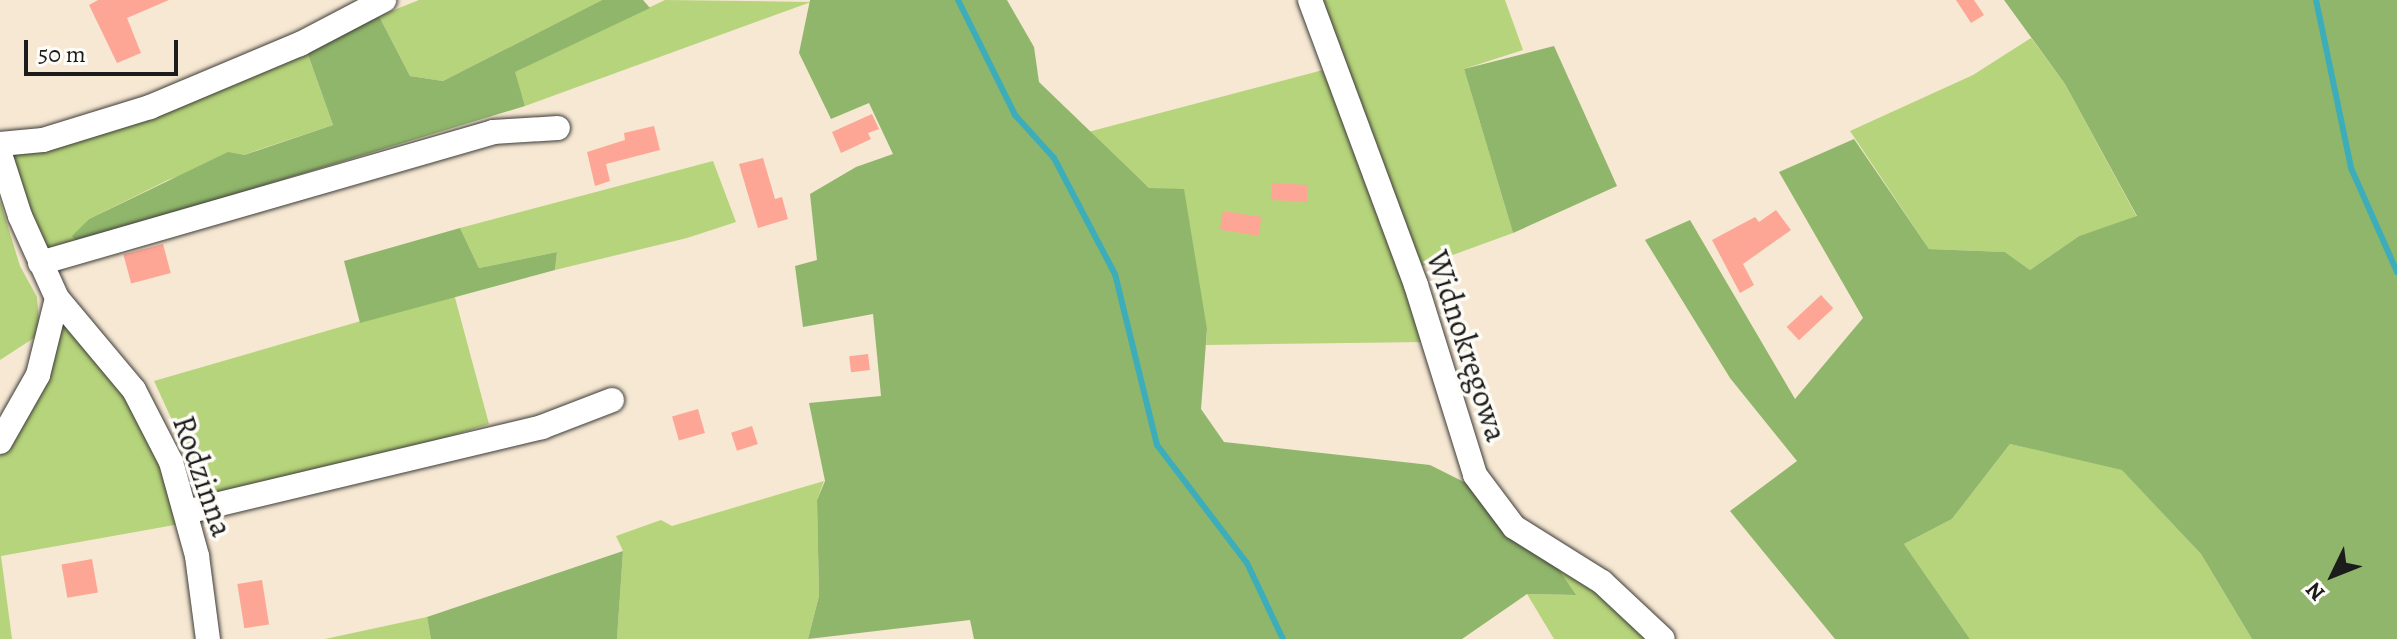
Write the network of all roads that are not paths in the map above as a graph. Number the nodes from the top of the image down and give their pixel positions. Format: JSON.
{"nodes":[{"id":1,"x":384,"y":0,"type":"edge"},
{"id":2,"x":1310,"y":0,"type":"edge"},
{"id":3,"x":558,"y":128,"type":"dead end"},
{"id":4,"x":0,"y":144,"type":"edge"},
{"id":5,"x":0,"y":154,"type":"edge"},
{"id":6,"x":40,"y":263,"type":"junction"},
{"id":7,"x":62,"y":306,"type":"junction"},
{"id":8,"x":612,"y":400,"type":"dead end"},
{"id":9,"x":0,"y":442,"type":"edge"},
{"id":10,"x":186,"y":512,"type":"junction"},
{"id":11,"x":208,"y":639,"type":"edge"},
{"id":12,"x":1663,"y":639,"type":"edge"}],
"edges":[{"from":1,"to":4,"type":"street"},
{"from":2,"to":12,"type":"street","name":"Widnokręgowa"},
{"from":3,"to":6,"type":"street"},
{"from":5,"to":6,"type":"street","name":"Rodzinna"},
{"from":6,"to":7,"type":"street","name":"Rodzinna"},
{"from":7,"to":9,"type":"street"},
{"from":7,"to":10,"type":"street","name":"Rodzinna"},
{"from":8,"to":10,"type":"street"},
{"from":10,"to":11,"type":"street","name":"Rodzinna"}]}
